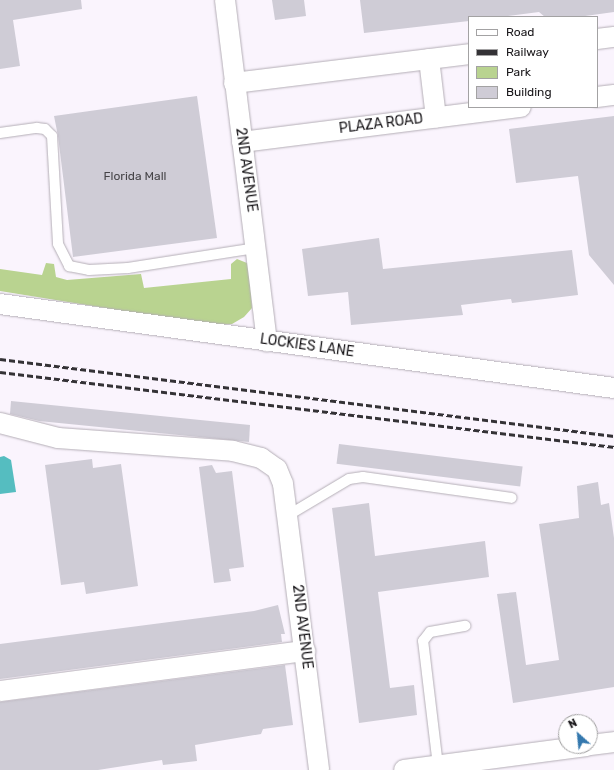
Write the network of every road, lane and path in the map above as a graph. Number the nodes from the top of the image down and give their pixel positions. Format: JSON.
{"nodes":[{"id":1,"x":225,"y":0,"type":"edge"},
{"id":2,"x":614,"y":37,"type":"edge"},
{"id":3,"x":598,"y":39,"type":"edge"},
{"id":4,"x":468,"y":54,"type":"edge"},
{"id":5,"x":429,"y":59,"type":"junction"},
{"id":6,"x":234,"y":83,"type":"junction"},
{"id":7,"x":614,"y":95,"type":"edge"},
{"id":8,"x":598,"y":97,"type":"edge"},
{"id":9,"x":513,"y":108,"type":"edge"},
{"id":10,"x":436,"y":118,"type":"junction"},
{"id":11,"x":0,"y":133,"type":"edge"},
{"id":12,"x":242,"y":142,"type":"junction"},
{"id":13,"x":256,"y":248,"type":"junction"},
{"id":14,"x":0,"y":304,"type":"edge"},
{"id":15,"x":267,"y":341,"type":"junction"},
{"id":16,"x":614,"y":388,"type":"edge"},
{"id":17,"x":0,"y":423,"type":"edge"},
{"id":18,"x":512,"y":498,"type":"dead end"},
{"id":19,"x":287,"y":516,"type":"junction"},
{"id":20,"x":465,"y":626,"type":"dead end"},
{"id":21,"x":305,"y":651,"type":"junction"},
{"id":22,"x":0,"y":691,"type":"edge"},
{"id":23,"x":614,"y":742,"type":"edge"},
{"id":24,"x":598,"y":744,"type":"edge"},
{"id":25,"x":558,"y":751,"type":"edge"},
{"id":26,"x":476,"y":765,"type":"edge"},
{"id":27,"x":438,"y":766,"type":"junction"},
{"id":28,"x":319,"y":770,"type":"edge"},
{"id":29,"x":404,"y":770,"type":"edge"}],
"edges":[{"from":1,"to":6,"type":"street","name":"2ND AVENUE"},
{"from":2,"to":3,"type":"street"},
{"from":4,"to":5,"type":"street"},
{"from":5,"to":6,"type":"street"},
{"from":5,"to":10,"type":"street"},
{"from":6,"to":12,"type":"street","name":"2ND AVENUE"},
{"from":7,"to":8,"type":"street"},
{"from":9,"to":10,"type":"street","name":"PLAZA ROAD"},
{"from":10,"to":12,"type":"street","name":"PLAZA ROAD"},
{"from":11,"to":13,"type":"lane"},
{"from":12,"to":13,"type":"street","name":"2ND AVENUE"},
{"from":13,"to":15,"type":"street","name":"2ND AVENUE"},
{"from":14,"to":15,"type":"street","name":"LOCKIES LANE"},
{"from":15,"to":16,"type":"street","name":"LOCKIES LANE"},
{"from":17,"to":19,"type":"street","name":"2ND AVENUE"},
{"from":18,"to":19,"type":"lane"},
{"from":19,"to":21,"type":"street","name":"2ND AVENUE"},
{"from":20,"to":27,"type":"lane"},
{"from":21,"to":22,"type":"street"},
{"from":21,"to":28,"type":"street","name":"2ND AVENUE"},
{"from":23,"to":24,"type":"street"},
{"from":25,"to":26,"type":"street"},
{"from":26,"to":27,"type":"street"},
{"from":27,"to":29,"type":"street"}]}
